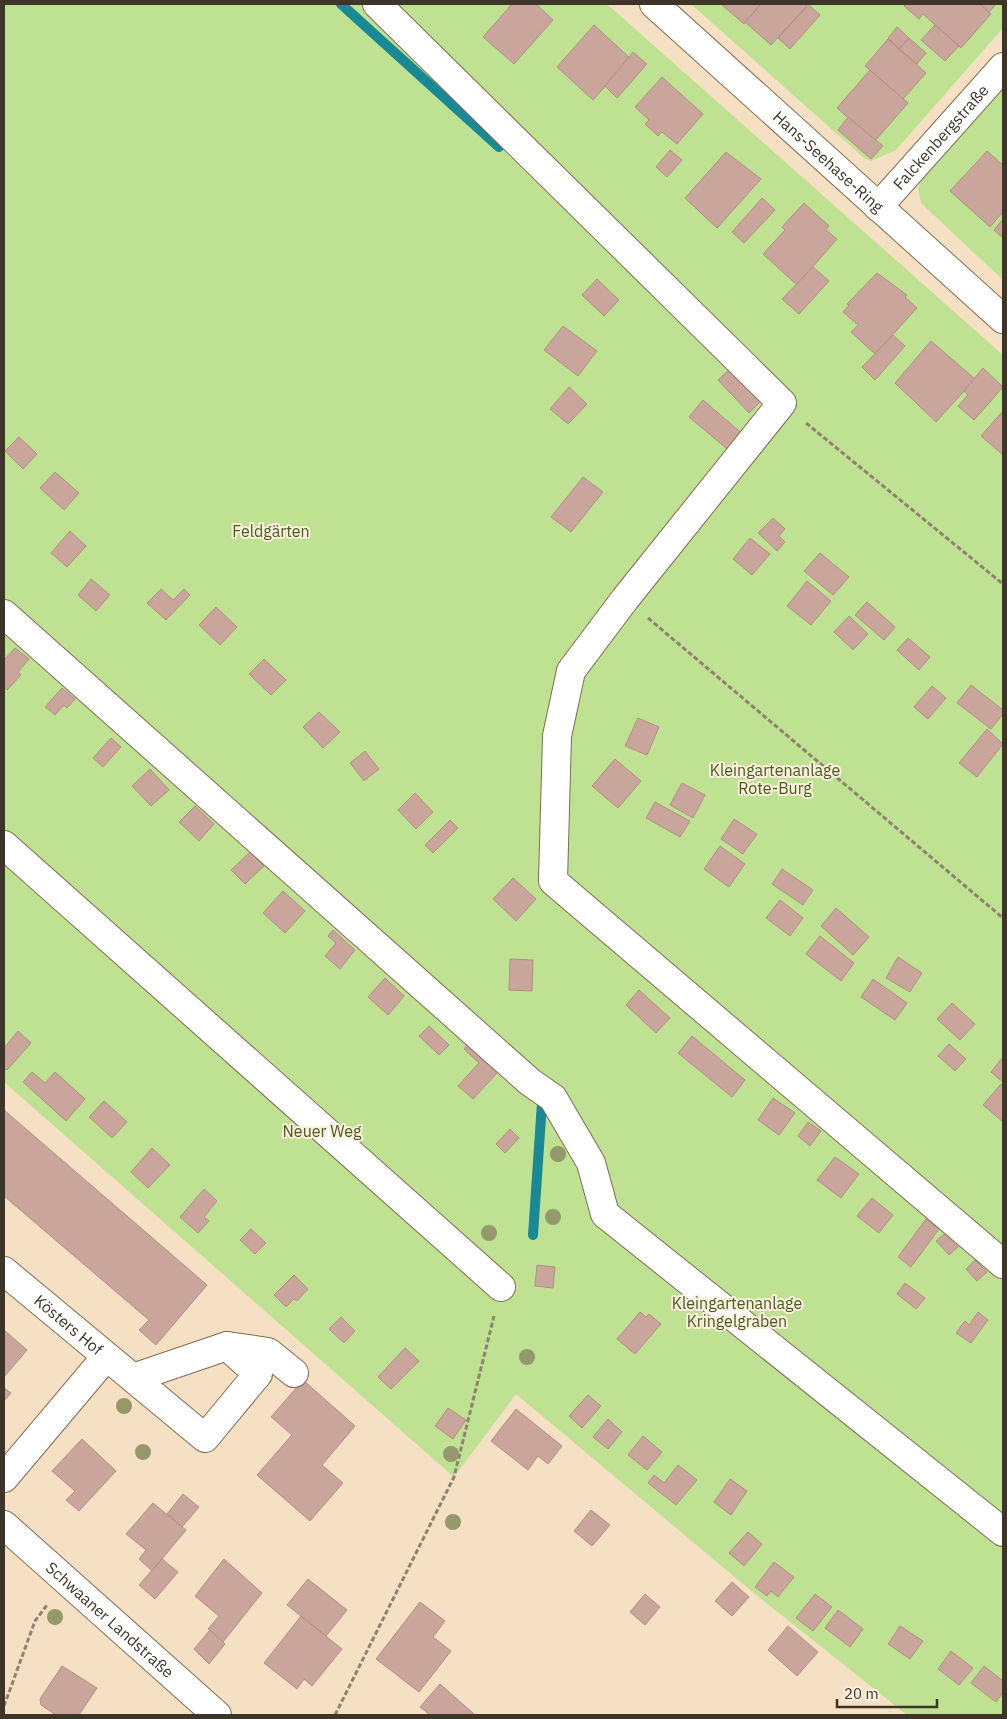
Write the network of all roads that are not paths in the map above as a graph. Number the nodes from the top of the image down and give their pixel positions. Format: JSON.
{"nodes":[{"id":1,"x":377,"y":4,"type":"edge"},
{"id":2,"x":654,"y":4,"type":"edge"},
{"id":3,"x":1003,"y":67,"type":"edge"},
{"id":4,"x":878,"y":207,"type":"junction"},
{"id":5,"x":1003,"y":319,"type":"edge"},
{"id":6,"x":4,"y":614,"type":"edge"},
{"id":7,"x":4,"y":845,"type":"edge"},
{"id":8,"x":1003,"y":1264,"type":"edge"},
{"id":9,"x":4,"y":1271,"type":"edge"},
{"id":10,"x":501,"y":1287,"type":"road end"},
{"id":11,"x":227,"y":1346,"type":"junction"},
{"id":12,"x":106,"y":1357,"type":"junction"},
{"id":13,"x":294,"y":1373,"type":"dead end"},
{"id":14,"x":133,"y":1378,"type":"junction"},
{"id":15,"x":4,"y":1478,"type":"edge"},
{"id":16,"x":4,"y":1525,"type":"edge"},
{"id":17,"x":1003,"y":1532,"type":"edge"},
{"id":18,"x":216,"y":1715,"type":"edge"}],
"edges":[{"from":1,"to":8,"type":"street"},
{"from":2,"to":4,"type":"street","name":"Hans-Seehase-Ring"},
{"from":3,"to":4,"type":"street","name":"Falckenbergstraße"},
{"from":4,"to":5,"type":"street","name":"Hans-Seehase-Ring"},
{"from":6,"to":17,"type":"street"},
{"from":7,"to":10,"type":"street"},
{"from":9,"to":12,"type":"street","name":"Kösters Hof"},
{"from":11,"to":13,"type":"street"},
{"from":11,"to":14,"type":"street"},
{"from":11,"to":14,"type":"street","name":"Kösters Hof"},
{"from":12,"to":14,"type":"street","name":"Kösters Hof"},
{"from":12,"to":15,"type":"street"},
{"from":16,"to":18,"type":"street","name":"Schwaaner Landstraße"}]}
